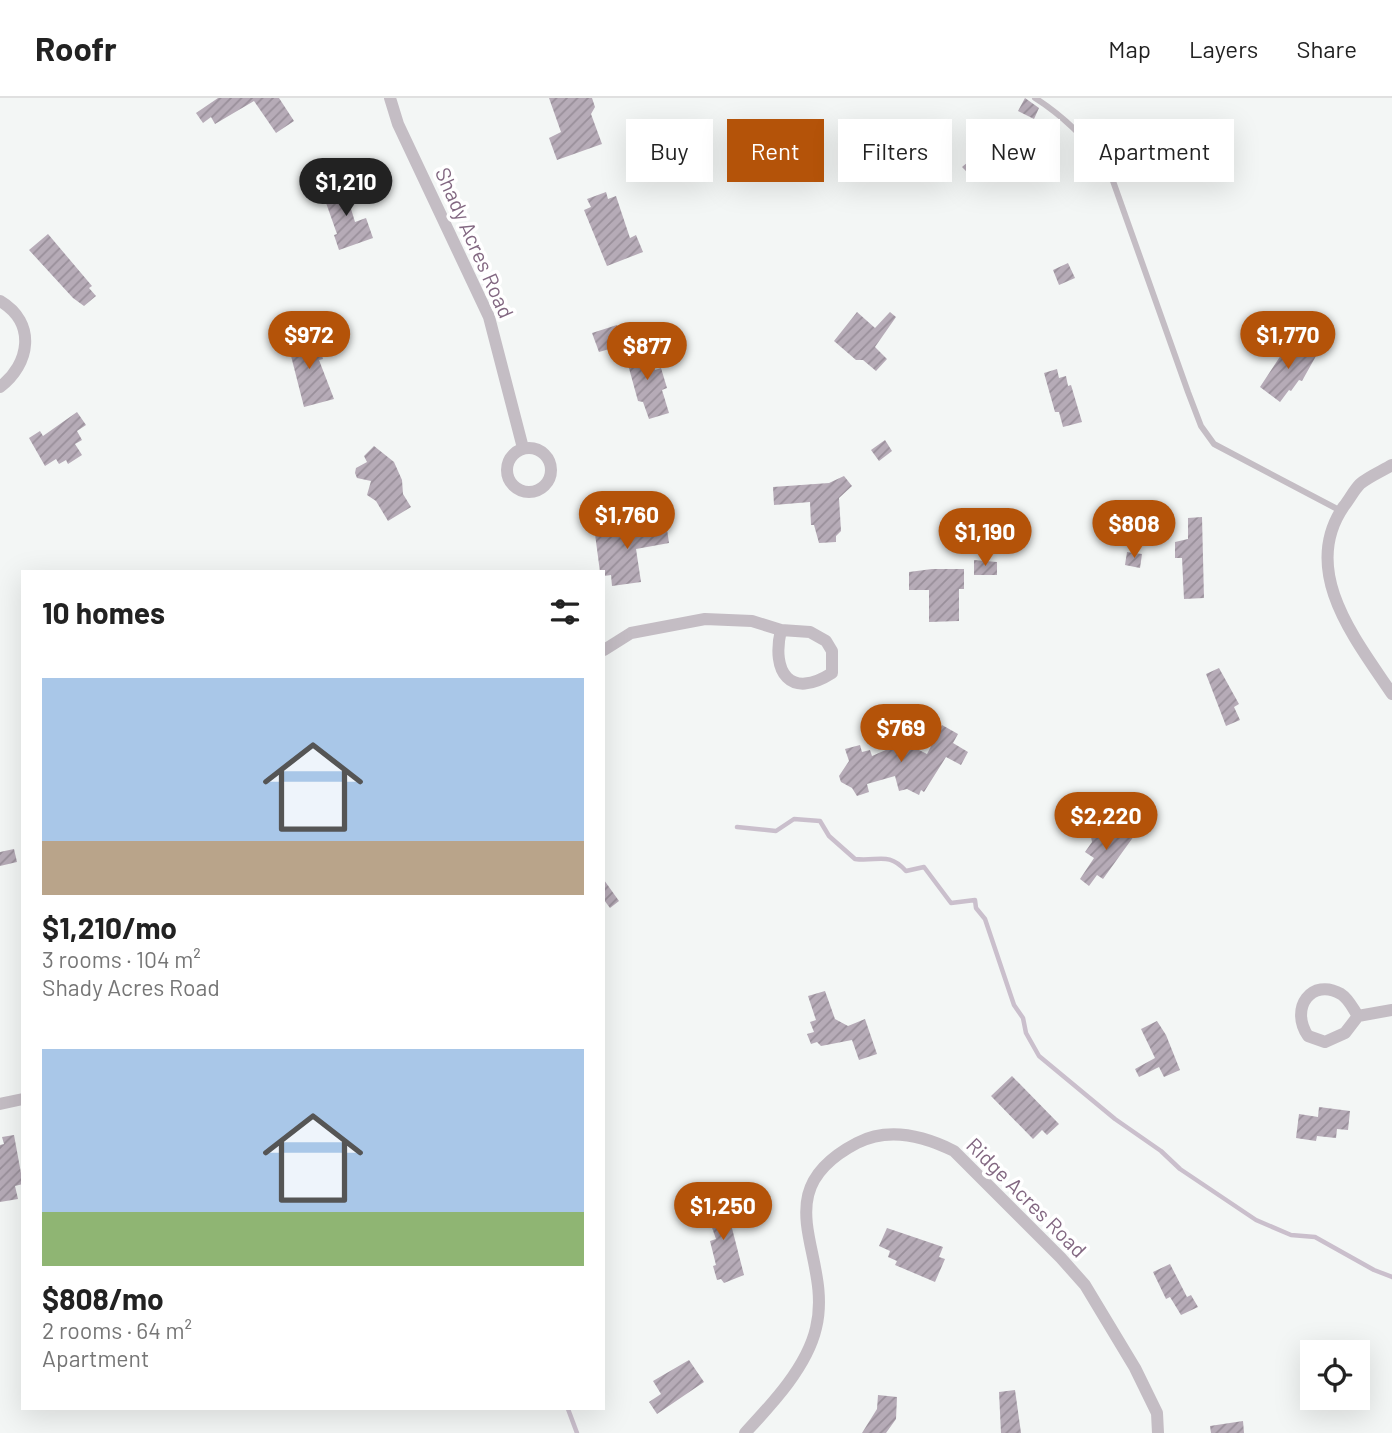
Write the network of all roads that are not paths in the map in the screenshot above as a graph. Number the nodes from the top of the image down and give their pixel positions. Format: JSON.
{"nodes":[{"id":1,"x":390,"y":98,"type":"edge"},
{"id":2,"x":1034,"y":98,"type":"edge"},
{"id":3,"x":0,"y":301,"type":"edge"},
{"id":4,"x":0,"y":387,"type":"edge"},
{"id":5,"x":523,"y":448,"type":"dead end"},
{"id":6,"x":1392,"y":466,"type":"edge"},
{"id":7,"x":1341,"y":511,"type":"junction"},
{"id":8,"x":781,"y":630,"type":"junction"},
{"id":9,"x":605,"y":649,"type":"edge"},
{"id":10,"x":1392,"y":694,"type":"edge"},
{"id":11,"x":1392,"y":1010,"type":"edge"},
{"id":12,"x":1358,"y":1016,"type":"junction"},
{"id":13,"x":21,"y":1099,"type":"edge"},
{"id":14,"x":0,"y":1104,"type":"edge"},
{"id":15,"x":745,"y":1433,"type":"edge"},
{"id":16,"x":1158,"y":1433,"type":"edge"}],
"edges":[{"from":1,"to":5,"type":"street","name":"Shady Acres Road"},
{"from":2,"to":7,"type":"lane"},
{"from":3,"to":4,"type":"street"},
{"from":6,"to":7,"type":"street"},
{"from":7,"to":10,"type":"street"},
{"from":8,"to":8,"type":"street"},
{"from":8,"to":9,"type":"street"},
{"from":11,"to":12,"type":"street"},
{"from":12,"to":12,"type":"street"},
{"from":13,"to":14,"type":"street"},
{"from":15,"to":16,"type":"street","name":"Ridge Acres Road"}]}
